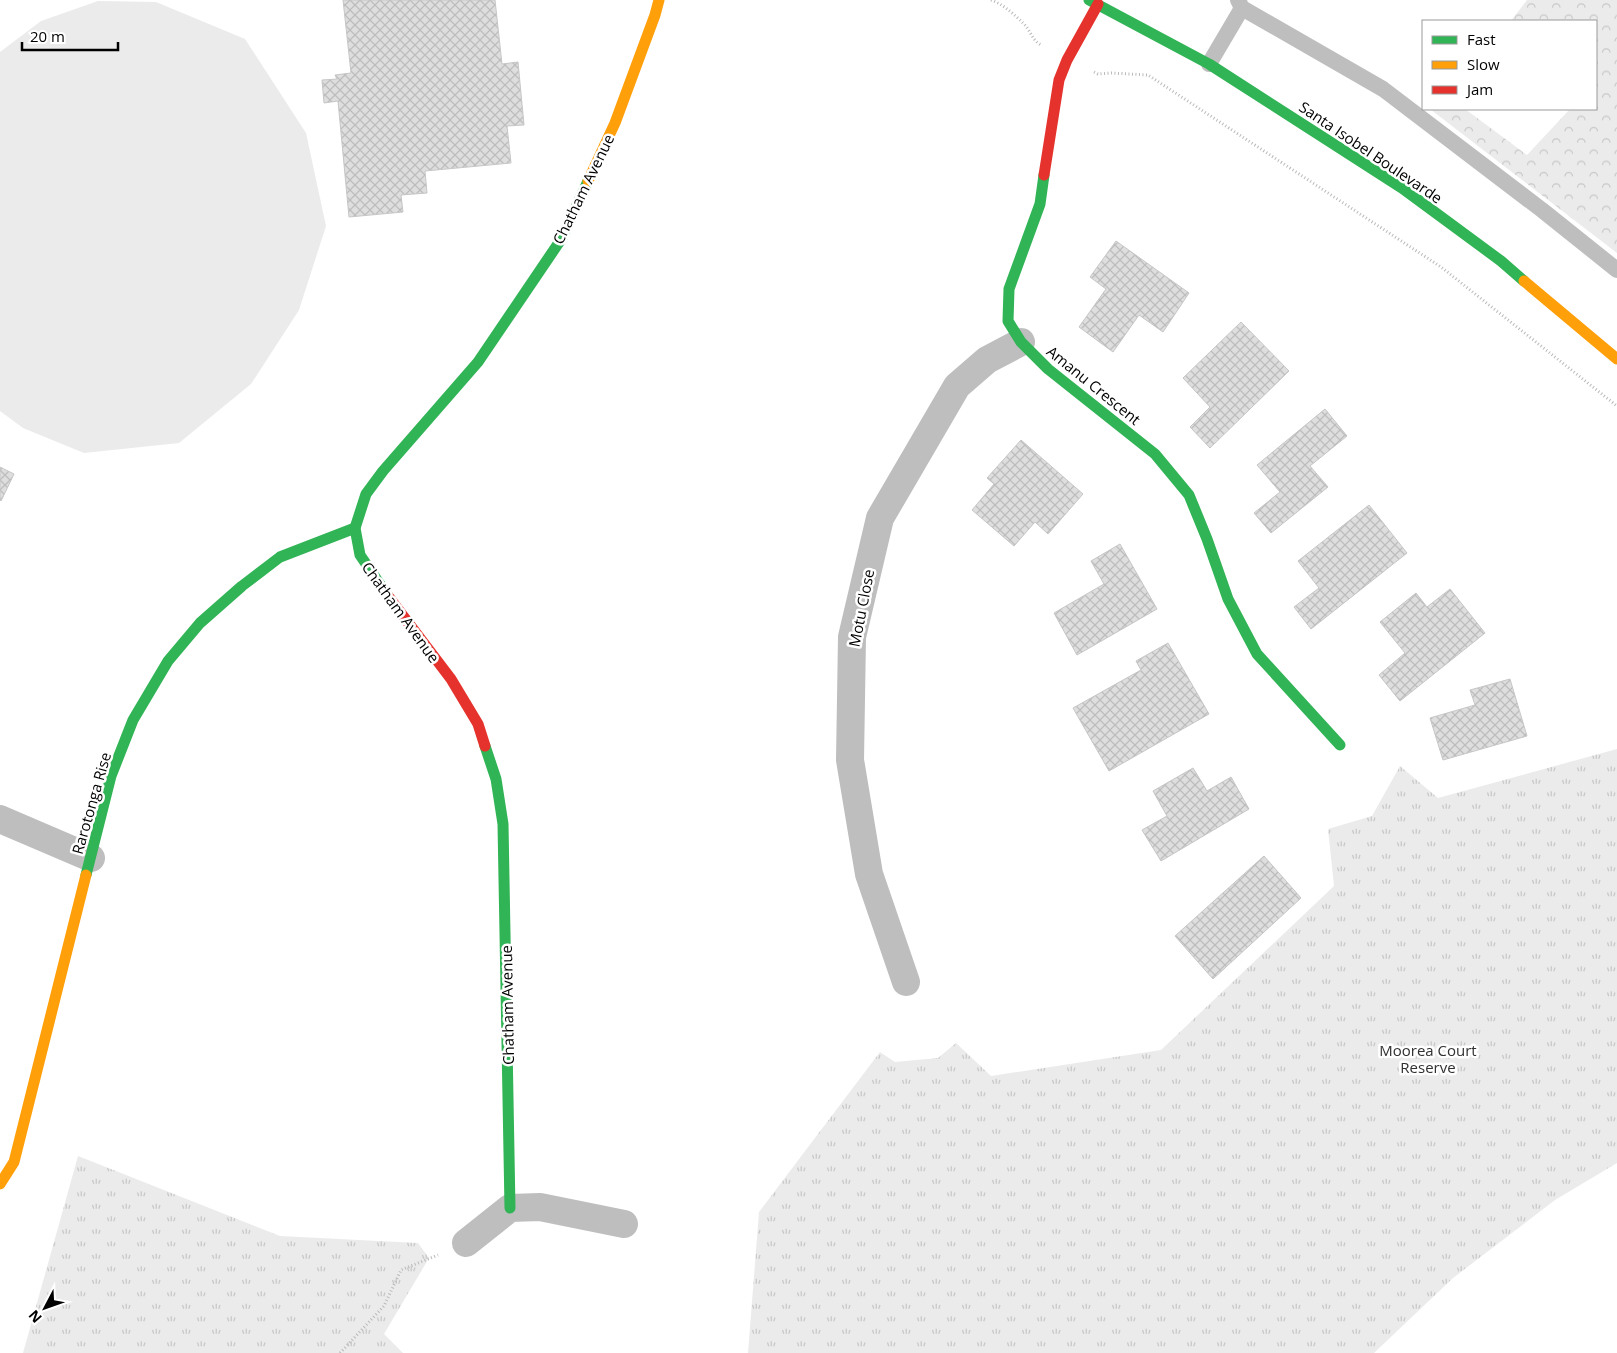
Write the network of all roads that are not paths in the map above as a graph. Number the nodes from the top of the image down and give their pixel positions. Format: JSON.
{"nodes":[{"id":1,"x":659,"y":0,"type":"edge"},
{"id":2,"x":1093,"y":2,"type":"edge"},
{"id":3,"x":1240,"y":4,"type":"edge"},
{"id":4,"x":1208,"y":64,"type":"junction"},
{"id":5,"x":1617,"y":270,"type":"edge"},
{"id":6,"x":1021,"y":342,"type":"junction"},
{"id":7,"x":1617,"y":359,"type":"edge"},
{"id":8,"x":355,"y":528,"type":"junction"},
{"id":9,"x":1340,"y":745,"type":"dead end"},
{"id":10,"x":0,"y":819,"type":"edge"},
{"id":11,"x":90,"y":858,"type":"junction"},
{"id":12,"x":906,"y":982,"type":"dead end"},
{"id":13,"x":0,"y":1184,"type":"edge"},
{"id":14,"x":510,"y":1208,"type":"junction"},
{"id":15,"x":624,"y":1224,"type":"dead end"},
{"id":16,"x":466,"y":1243,"type":"road end"}],
"edges":[{"from":1,"to":8,"type":"street","name":"Chatham Avenue"},
{"from":2,"to":4,"type":"street","name":"Santa Isobel Boulevarde"},
{"from":2,"to":6,"type":"street","name":"Amanu Crescent"},
{"from":3,"to":4,"type":"lane"},
{"from":3,"to":5,"type":"lane"},
{"from":4,"to":7,"type":"street","name":"Santa Isobel Boulevarde"},
{"from":6,"to":9,"type":"street","name":"Amanu Crescent"},
{"from":6,"to":12,"type":"street","name":"Motu Close"},
{"from":8,"to":11,"type":"street","name":"Rarotonga Rise"},
{"from":8,"to":14,"type":"street","name":"Chatham Avenue"},
{"from":10,"to":11,"type":"street"},
{"from":11,"to":13,"type":"street","name":"Rarotonga Rise"},
{"from":14,"to":15,"type":"street"},
{"from":14,"to":16,"type":"street"}]}
